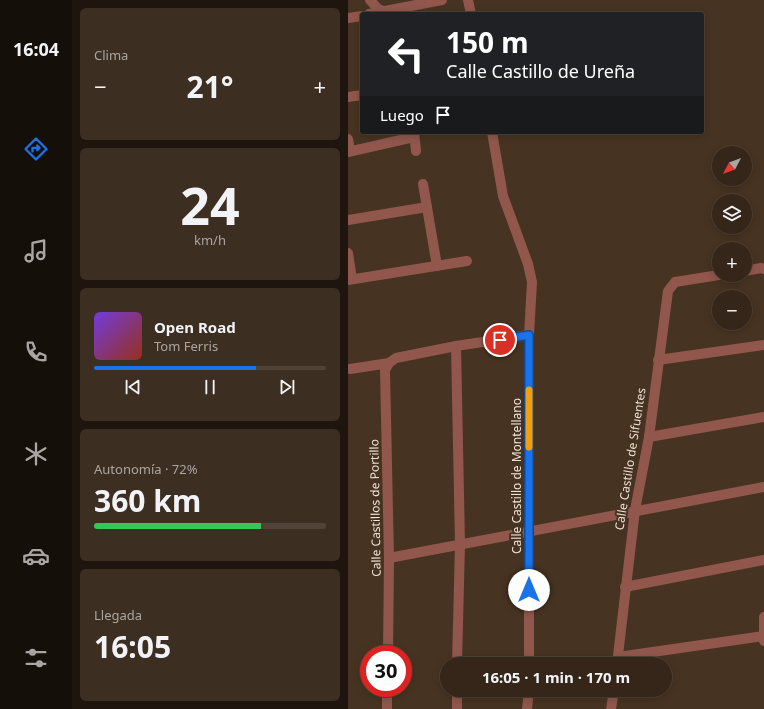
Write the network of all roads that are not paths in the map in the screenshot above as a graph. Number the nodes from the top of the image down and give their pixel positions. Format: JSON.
{"nodes":[{"id":1,"x":370,"y":0,"type":"edge"},
{"id":2,"x":442,"y":0,"type":"edge"},
{"id":3,"x":468,"y":0,"type":"edge"},
{"id":4,"x":384,"y":11,"type":"junction"},
{"id":5,"x":379,"y":12,"type":"edge"},
{"id":6,"x":471,"y":12,"type":"edge"},
{"id":7,"x":360,"y":16,"type":"edge"},
{"id":8,"x":348,"y":18,"type":"edge"},
{"id":9,"x":360,"y":95,"type":"edge"},
{"id":10,"x":348,"y":97,"type":"edge"},
{"id":11,"x":492,"y":134,"type":"edge"},
{"id":12,"x":414,"y":135,"type":"edge"},
{"id":13,"x":348,"y":139,"type":"edge"},
{"id":14,"x":349,"y":151,"type":"edge"},
{"id":15,"x":416,"y":151,"type":"dead end"},
{"id":16,"x":423,"y":184,"type":"dead end"},
{"id":17,"x":427,"y":207,"type":"junction"},
{"id":18,"x":348,"y":220,"type":"edge"},
{"id":19,"x":348,"y":253,"type":"edge"},
{"id":20,"x":467,"y":260,"type":"dead end"},
{"id":21,"x":437,"y":266,"type":"junction"},
{"id":22,"x":764,"y":269,"type":"edge"},
{"id":23,"x":752,"y":270,"type":"edge"},
{"id":24,"x":712,"y":276,"type":"edge"},
{"id":25,"x":350,"y":279,"type":"edge"},
{"id":26,"x":529,"y":335,"type":"junction"},
{"id":27,"x":764,"y":344,"type":"edge"},
{"id":28,"x":456,"y":346,"type":"junction"},
{"id":29,"x":658,"y":360,"type":"junction"},
{"id":30,"x":389,"y":363,"type":"junction"},
{"id":31,"x":350,"y":369,"type":"dead end"},
{"id":32,"x":764,"y":417,"type":"edge"},
{"id":33,"x":650,"y":437,"type":"junction"},
{"id":34,"x":764,"y":487,"type":"edge"},
{"id":35,"x":635,"y":510,"type":"junction"},
{"id":36,"x":529,"y":532,"type":"junction"},
{"id":37,"x":460,"y":544,"type":"junction"},
{"id":38,"x":389,"y":558,"type":"junction"},
{"id":39,"x":764,"y":560,"type":"edge"},
{"id":40,"x":625,"y":587,"type":"junction"},
{"id":41,"x":764,"y":617,"type":"edge"},
{"id":42,"x":764,"y":636,"type":"edge"},
{"id":43,"x":764,"y":641,"type":"edge"},
{"id":44,"x":388,"y":645,"type":"edge"},
{"id":45,"x":458,"y":657,"type":"edge"},
{"id":46,"x":529,"y":657,"type":"edge"},
{"id":47,"x":618,"y":657,"type":"edge"},
{"id":48,"x":636,"y":657,"type":"edge"},
{"id":49,"x":387,"y":697,"type":"edge"},
{"id":50,"x":457,"y":697,"type":"edge"},
{"id":51,"x":528,"y":697,"type":"edge"},
{"id":52,"x":613,"y":697,"type":"edge"},
{"id":53,"x":387,"y":709,"type":"edge"},
{"id":54,"x":456,"y":709,"type":"edge"},
{"id":55,"x":527,"y":709,"type":"edge"},
{"id":56,"x":611,"y":709,"type":"edge"}],
"edges":[{"from":1,"to":4,"type":"street"},
{"from":2,"to":4,"type":"street"},
{"from":3,"to":6,"type":"street"},
{"from":4,"to":5,"type":"street"},
{"from":7,"to":8,"type":"street"},
{"from":9,"to":10,"type":"street"},
{"from":11,"to":26,"type":"street","name":"Calle Castillo de Montellano"},
{"from":12,"to":14,"type":"street"},
{"from":12,"to":15,"type":"street"},
{"from":13,"to":14,"type":"street"},
{"from":16,"to":17,"type":"street"},
{"from":17,"to":18,"type":"street"},
{"from":17,"to":21,"type":"street"},
{"from":19,"to":25,"type":"street"},
{"from":20,"to":21,"type":"street"},
{"from":21,"to":25,"type":"street"},
{"from":22,"to":23,"type":"street"},
{"from":24,"to":29,"type":"street","name":"Calle Castillo de Sifuentes"},
{"from":26,"to":28,"type":"street"},
{"from":26,"to":36,"type":"street","name":"Calle Castillo de Montellano"},
{"from":27,"to":29,"type":"street"},
{"from":28,"to":30,"type":"street"},
{"from":28,"to":37,"type":"street"},
{"from":29,"to":33,"type":"street","name":"Calle Castillo de Sifuentes"},
{"from":30,"to":31,"type":"street"},
{"from":30,"to":38,"type":"street","name":"Calle Castillos de Portillo"},
{"from":32,"to":33,"type":"street"},
{"from":33,"to":35,"type":"street","name":"Calle Castillo de Sifuentes"},
{"from":34,"to":35,"type":"street"},
{"from":35,"to":36,"type":"street"},
{"from":35,"to":40,"type":"street","name":"Calle Castillo de Sifuentes"},
{"from":36,"to":37,"type":"street"},
{"from":36,"to":46,"type":"street","name":"Calle Castillo de Montellano"},
{"from":37,"to":38,"type":"street"},
{"from":37,"to":45,"type":"street"},
{"from":38,"to":44,"type":"street","name":"Calle Castillos de Portillo"},
{"from":39,"to":40,"type":"street"},
{"from":40,"to":47,"type":"street","name":"Calle Castillo de Sifuentes"},
{"from":41,"to":42,"type":"street"},
{"from":42,"to":43,"type":"street"},
{"from":42,"to":48,"type":"street"},
{"from":49,"to":53,"type":"street"},
{"from":50,"to":54,"type":"street"},
{"from":51,"to":55,"type":"street"},
{"from":52,"to":56,"type":"street"}]}
